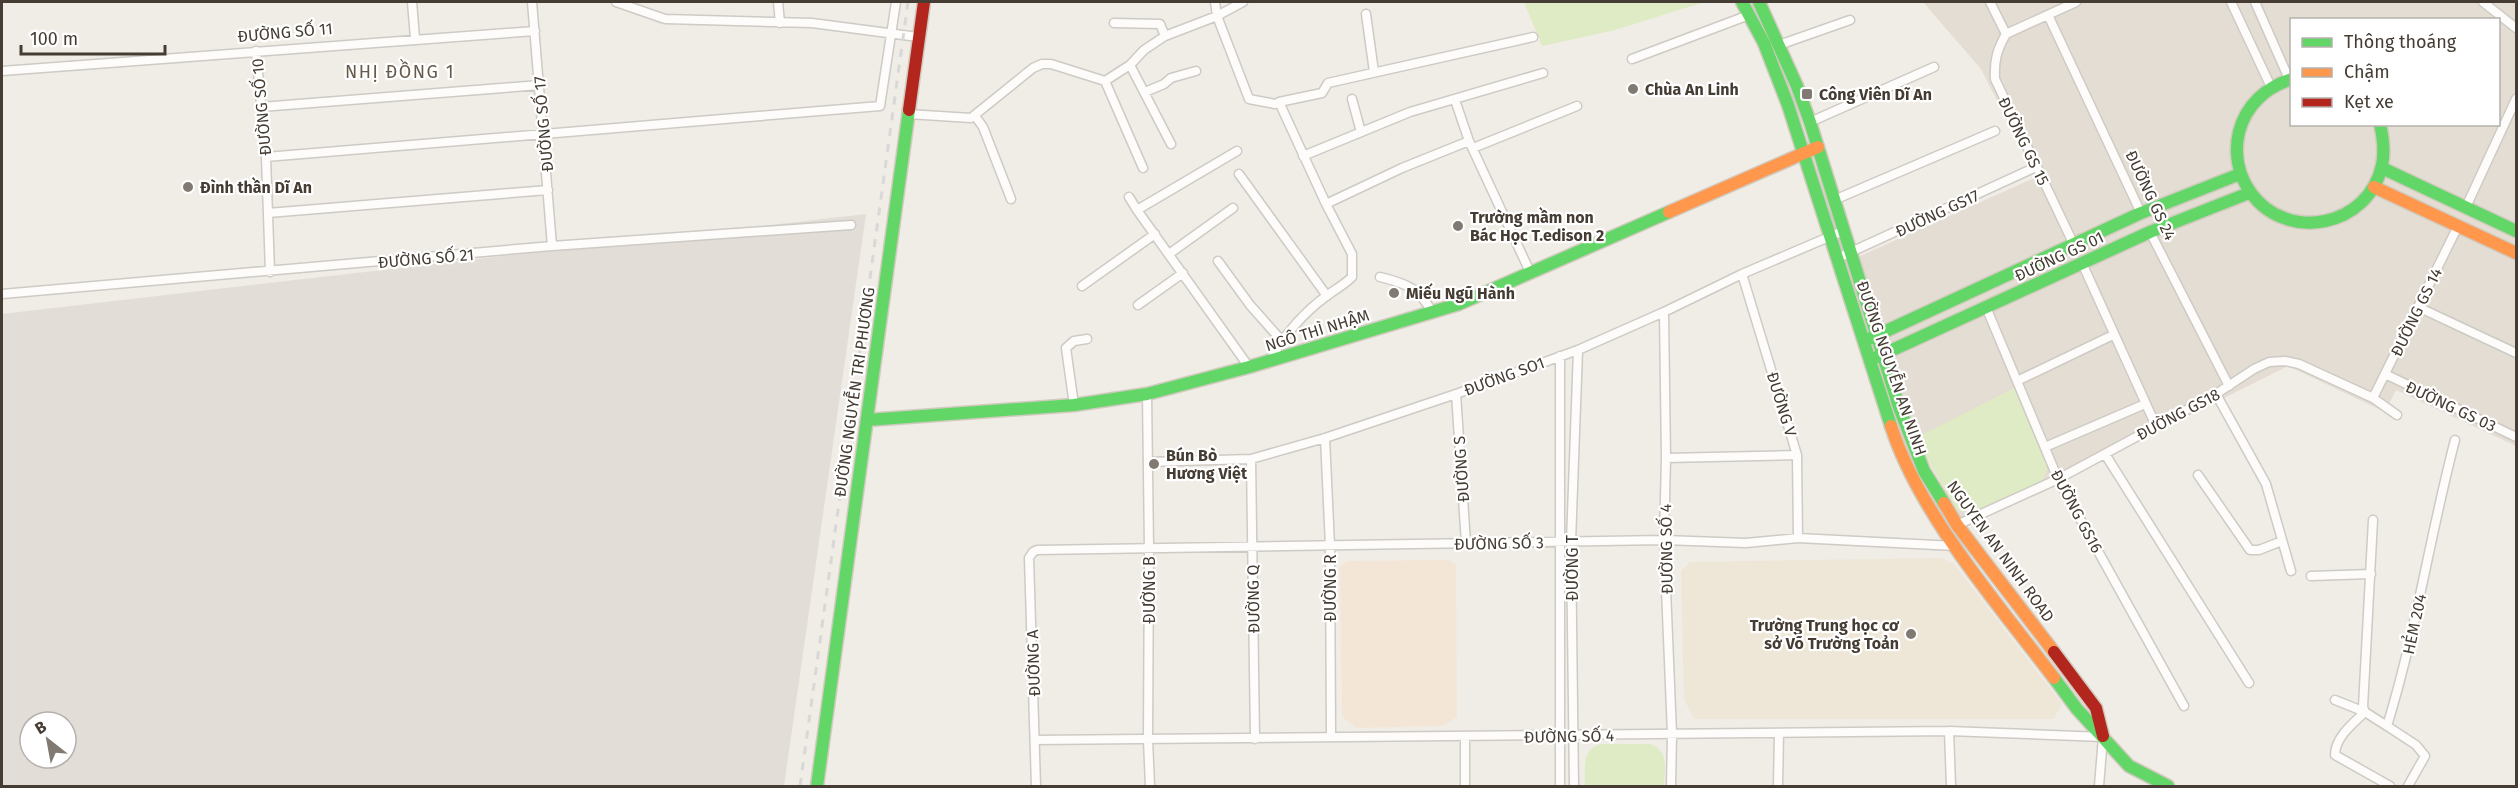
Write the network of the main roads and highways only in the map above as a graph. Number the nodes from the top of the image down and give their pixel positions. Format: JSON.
{"nodes":[{"id":1,"x":924,"y":2,"type":"edge"},
{"id":2,"x":1743,"y":2,"type":"edge"},
{"id":3,"x":1761,"y":5,"type":"edge"},
{"id":4,"x":1749,"y":15,"type":"junction"},
{"id":5,"x":2290,"y":79,"type":"edge"},
{"id":6,"x":2380,"y":126,"type":"edge"},
{"id":7,"x":1818,"y":147,"type":"junction"},
{"id":8,"x":1804,"y":153,"type":"junction"},
{"id":9,"x":2382,"y":168,"type":"junction"},
{"id":10,"x":2240,"y":174,"type":"junction"},
{"id":11,"x":2374,"y":188,"type":"junction"},
{"id":12,"x":2249,"y":193,"type":"junction"},
{"id":13,"x":2466,"y":207,"type":"junction"},
{"id":14,"x":2141,"y":213,"type":"junction"},
{"id":15,"x":2458,"y":226,"type":"junction"},
{"id":16,"x":2517,"y":231,"type":"edge"},
{"id":17,"x":2150,"y":232,"type":"junction"},
{"id":18,"x":1837,"y":234,"type":"junction"},
{"id":19,"x":2074,"y":245,"type":"junction"},
{"id":20,"x":2517,"y":254,"type":"edge"},
{"id":21,"x":2082,"y":263,"type":"junction"},
{"id":22,"x":1978,"y":289,"type":"junction"},
{"id":23,"x":1986,"y":307,"type":"junction"},
{"id":24,"x":1878,"y":335,"type":"junction"},
{"id":25,"x":1864,"y":341,"type":"junction"},
{"id":26,"x":1884,"y":354,"type":"junction"},
{"id":27,"x":1870,"y":360,"type":"junction"},
{"id":28,"x":867,"y":420,"type":"junction"},
{"id":29,"x":1957,"y":525,"type":"junction"},
{"id":30,"x":1945,"y":532,"type":"junction"},
{"id":31,"x":2103,"y":736,"type":"junction"},
{"id":32,"x":817,"y":786,"type":"edge"},
{"id":33,"x":2168,"y":786,"type":"edge"}],
"edges":[{"from":1,"to":28,"type":"main road","name":"ĐƯỜNG NGUYỄN TRI PHƯƠNG"},
{"from":2,"to":4,"type":"main road","name":"ĐƯỜNG NGUYỄN AN NINH"},
{"from":3,"to":4,"type":"main road"},
{"from":3,"to":7,"type":"main road","name":"NGUYEN AN NINH ROAD"},
{"from":4,"to":8,"type":"main road","name":"ĐƯỜNG NGUYỄN AN NINH"},
{"from":5,"to":10,"type":"main road"},
{"from":6,"to":9,"type":"main road"},
{"from":7,"to":8,"type":"main road","name":"NGÔ THÌ NHẬM"},
{"from":7,"to":18,"type":"main road","name":"NGUYEN AN NINH ROAD"},
{"from":8,"to":18,"type":"main road","name":"ĐƯỜNG NGUYỄN AN NINH"},
{"from":8,"to":28,"type":"main road","name":"NGÔ THÌ NHẬM"},
{"from":9,"to":11,"type":"main road"},
{"from":9,"to":13,"type":"main road"},
{"from":10,"to":12,"type":"main road"},
{"from":10,"to":14,"type":"main road","name":"ĐƯỜNG GS 01"},
{"from":11,"to":12,"type":"main road"},
{"from":11,"to":15,"type":"main road"},
{"from":12,"to":17,"type":"main road","name":"ĐƯỜNG GS 01"},
{"from":13,"to":15,"type":"main road"},
{"from":13,"to":16,"type":"main road"},
{"from":14,"to":17,"type":"main road","name":"ĐƯỜNG GS 24"},
{"from":14,"to":19,"type":"main road","name":"ĐƯỜNG GS 01"},
{"from":15,"to":20,"type":"main road"},
{"from":17,"to":21,"type":"main road","name":"ĐƯỜNG GS 01"},
{"from":18,"to":24,"type":"main road","name":"NGUYEN AN NINH ROAD"},
{"from":18,"to":25,"type":"main road","name":"ĐƯỜNG NGUYỄN AN NINH"},
{"from":19,"to":21,"type":"main road"},
{"from":19,"to":22,"type":"main road","name":"ĐƯỜNG GS 01"},
{"from":21,"to":23,"type":"main road","name":"ĐƯỜNG GS 01"},
{"from":22,"to":23,"type":"main road"},
{"from":22,"to":24,"type":"main road","name":"ĐƯỜNG GS 01"},
{"from":23,"to":26,"type":"main road","name":"ĐƯỜNG GS 01"},
{"from":24,"to":25,"type":"main road","name":"ĐƯỜNG GS 01"},
{"from":24,"to":26,"type":"main road","name":"NGUYEN AN NINH ROAD"},
{"from":25,"to":27,"type":"main road","name":"ĐƯỜNG NGUYỄN AN NINH"},
{"from":26,"to":27,"type":"main road","name":"ĐƯỜNG GS 01"},
{"from":26,"to":29,"type":"main road","name":"NGUYEN AN NINH ROAD"},
{"from":27,"to":30,"type":"main road","name":"ĐƯỜNG NGUYỄN AN NINH"},
{"from":28,"to":32,"type":"main road","name":"ĐƯỜNG NGUYỄN TRI PHƯƠNG"},
{"from":29,"to":30,"type":"main road"},
{"from":29,"to":31,"type":"main road","name":"NGUYEN AN NINH ROAD"},
{"from":30,"to":31,"type":"main road","name":"ĐƯỜNG NGUYỄN AN NINH"},
{"from":31,"to":33,"type":"main road"}]}
